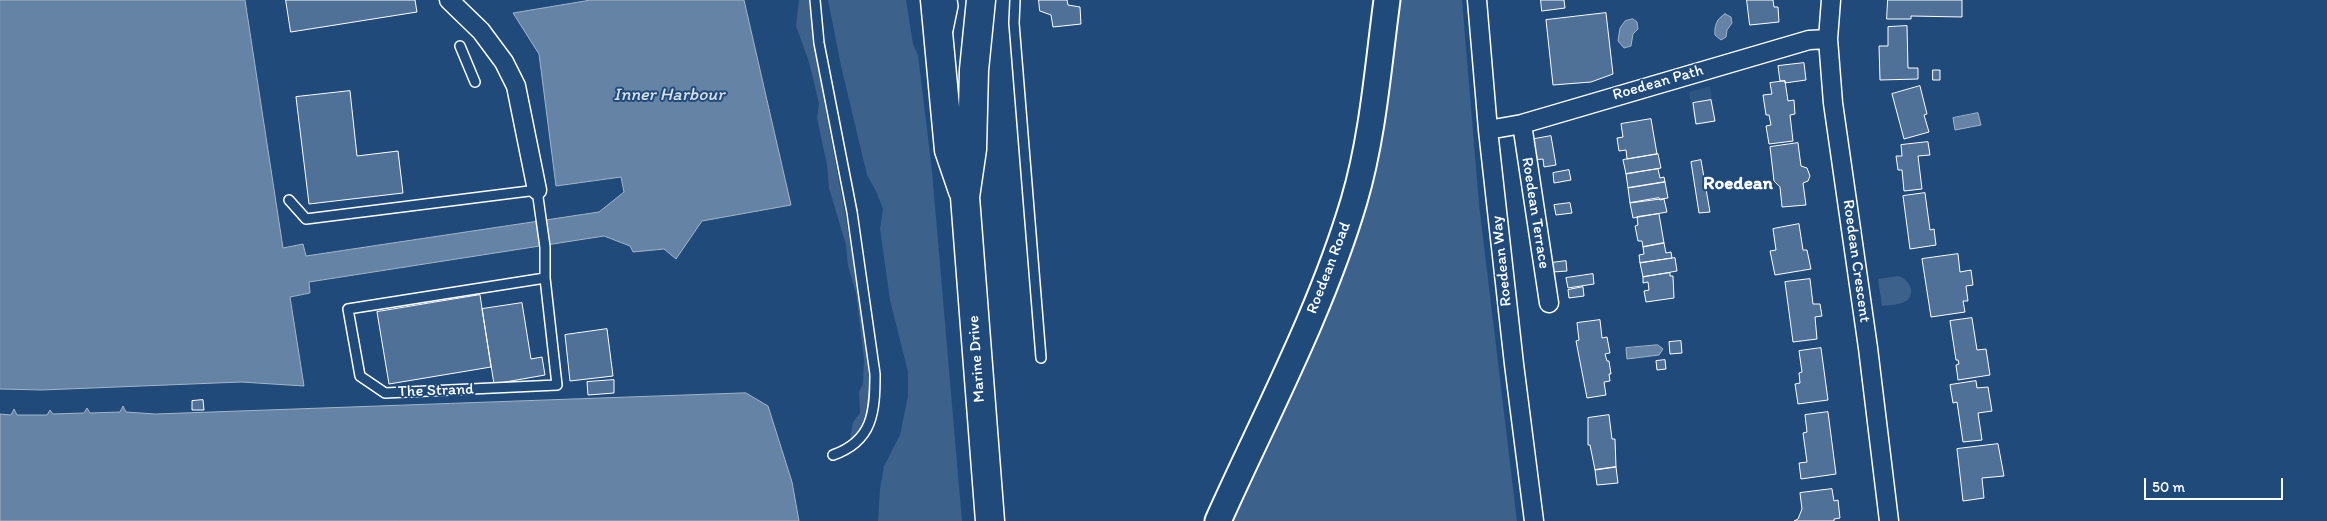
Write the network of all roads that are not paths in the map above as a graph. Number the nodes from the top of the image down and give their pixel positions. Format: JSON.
{"nodes":[{"id":1,"x":449,"y":0,"type":"edge"},
{"id":2,"x":815,"y":0,"type":"edge"},
{"id":3,"x":935,"y":0,"type":"edge"},
{"id":4,"x":952,"y":0,"type":"edge"},
{"id":5,"x":981,"y":0,"type":"edge"},
{"id":6,"x":1015,"y":0,"type":"edge"},
{"id":7,"x":1387,"y":0,"type":"edge"},
{"id":8,"x":1478,"y":0,"type":"edge"},
{"id":9,"x":1831,"y":0,"type":"edge"},
{"id":10,"x":1828,"y":39,"type":"junction"},
{"id":11,"x":460,"y":46,"type":"dead end"},
{"id":12,"x":942,"y":59,"type":"junction"},
{"id":13,"x":475,"y":82,"type":"dead end"},
{"id":14,"x":1522,"y":124,"type":"junction"},
{"id":15,"x":1488,"y":130,"type":"junction"},
{"id":16,"x":538,"y":197,"type":"junction"},
{"id":17,"x":965,"y":197,"type":"junction"},
{"id":18,"x":289,"y":200,"type":"dead end"},
{"id":19,"x":545,"y":278,"type":"junction"},
{"id":20,"x":1549,"y":303,"type":"dead end"},
{"id":21,"x":1041,"y":358,"type":"dead end"},
{"id":22,"x":833,"y":456,"type":"dead end"},
{"id":23,"x":990,"y":521,"type":"edge"},
{"id":24,"x":1218,"y":521,"type":"edge"},
{"id":25,"x":1534,"y":521,"type":"edge"},
{"id":26,"x":1889,"y":521,"type":"edge"}],
"edges":[{"from":1,"to":16,"type":"street","name":"The Strand"},
{"from":2,"to":22,"type":"lane"},
{"from":3,"to":12,"type":"main road","name":"Marine Drive"},
{"from":4,"to":12,"type":"lane"},
{"from":5,"to":17,"type":"main road","name":"Marine Drive"},
{"from":6,"to":21,"type":"lane"},
{"from":7,"to":24,"type":"main road","name":"Roedean Road"},
{"from":8,"to":15,"type":"street","name":"Roedean Way"},
{"from":9,"to":10,"type":"street","name":"Roedean Crescent"},
{"from":10,"to":14,"type":"street","name":"Roedean Path"},
{"from":10,"to":26,"type":"street","name":"Roedean Crescent"},
{"from":11,"to":13,"type":"lane"},
{"from":12,"to":17,"type":"main road","name":"Marine Drive"},
{"from":14,"to":15,"type":"street","name":"Roedean Path"},
{"from":14,"to":20,"type":"street","name":"Roedean Terrace"},
{"from":15,"to":25,"type":"street","name":"Roedean Way"},
{"from":16,"to":18,"type":"lane"},
{"from":16,"to":19,"type":"lane","name":"The Strand"},
{"from":17,"to":23,"type":"main road","name":"Marine Drive"},
{"from":19,"to":19,"type":"lane","name":"The Strand"}]}
